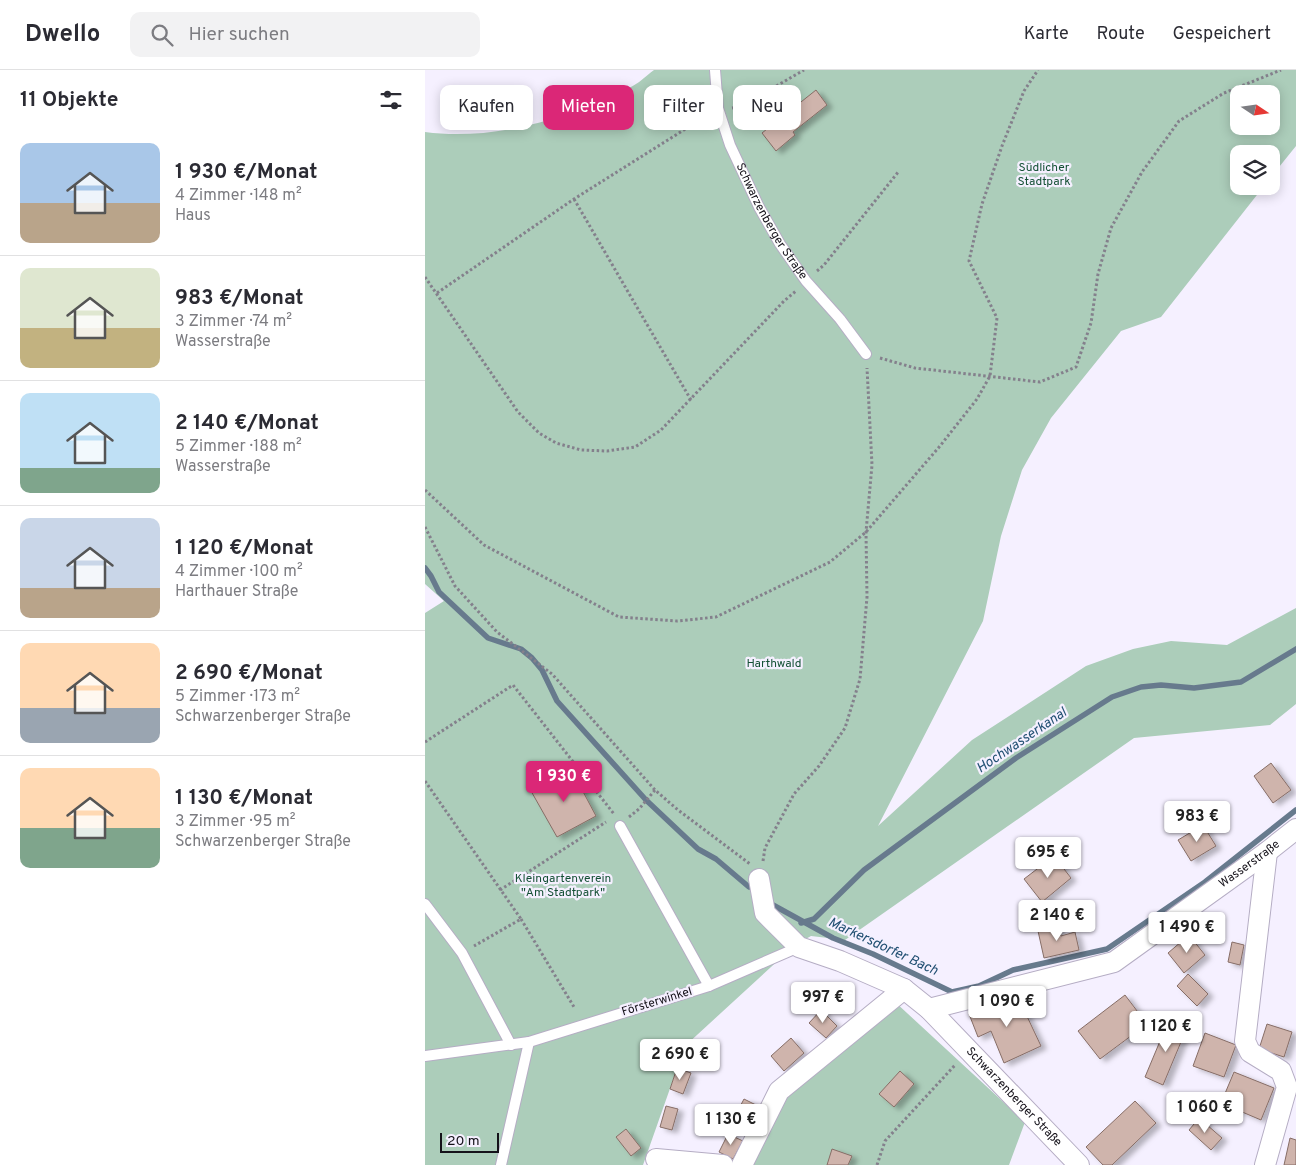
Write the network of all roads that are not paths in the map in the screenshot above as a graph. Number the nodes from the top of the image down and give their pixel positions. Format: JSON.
{"nodes":[{"id":1,"x":715,"y":70,"type":"edge"},
{"id":2,"x":866,"y":354,"type":"road end"},
{"id":3,"x":620,"y":826,"type":"road end"},
{"id":4,"x":1296,"y":829,"type":"edge"},
{"id":5,"x":1267,"y":852,"type":"junction"},
{"id":6,"x":760,"y":875,"type":"road end"},
{"id":7,"x":425,"y":904,"type":"edge"},
{"id":8,"x":799,"y":947,"type":"junction"},
{"id":9,"x":709,"y":986,"type":"junction"},
{"id":10,"x":904,"y":988,"type":"junction"},
{"id":11,"x":929,"y":1009,"type":"junction"},
{"id":12,"x":529,"y":1042,"type":"junction"},
{"id":13,"x":511,"y":1045,"type":"junction"},
{"id":14,"x":425,"y":1056,"type":"edge"},
{"id":15,"x":656,"y":1159,"type":"dead end"},
{"id":16,"x":501,"y":1165,"type":"edge"},
{"id":17,"x":723,"y":1165,"type":"edge"},
{"id":18,"x":742,"y":1165,"type":"edge"},
{"id":19,"x":1079,"y":1165,"type":"edge"},
{"id":20,"x":1265,"y":1165,"type":"edge"}],
"edges":[{"from":1,"to":2,"type":"lane","name":"Schwarzenberger Straße"},
{"from":3,"to":9,"type":"lane"},
{"from":4,"to":5,"type":"street","name":"Wasserstraße"},
{"from":5,"to":11,"type":"street","name":"Wasserstraße"},
{"from":5,"to":20,"type":"street"},
{"from":6,"to":8,"type":"street","name":"Schwarzenberger Straße"},
{"from":7,"to":13,"type":"lane"},
{"from":8,"to":9,"type":"lane","name":"Försterwinkel"},
{"from":8,"to":10,"type":"street","name":"Schwarzenberger Straße"},
{"from":9,"to":12,"type":"lane","name":"Försterwinkel"},
{"from":10,"to":11,"type":"street","name":"Schwarzenberger Straße"},
{"from":10,"to":18,"type":"street"},
{"from":11,"to":19,"type":"street","name":"Schwarzenberger Straße"},
{"from":12,"to":13,"type":"lane","name":"Försterwinkel"},
{"from":12,"to":16,"type":"lane"},
{"from":13,"to":14,"type":"lane","name":"Försterwinkel"},
{"from":15,"to":17,"type":"street"}]}
